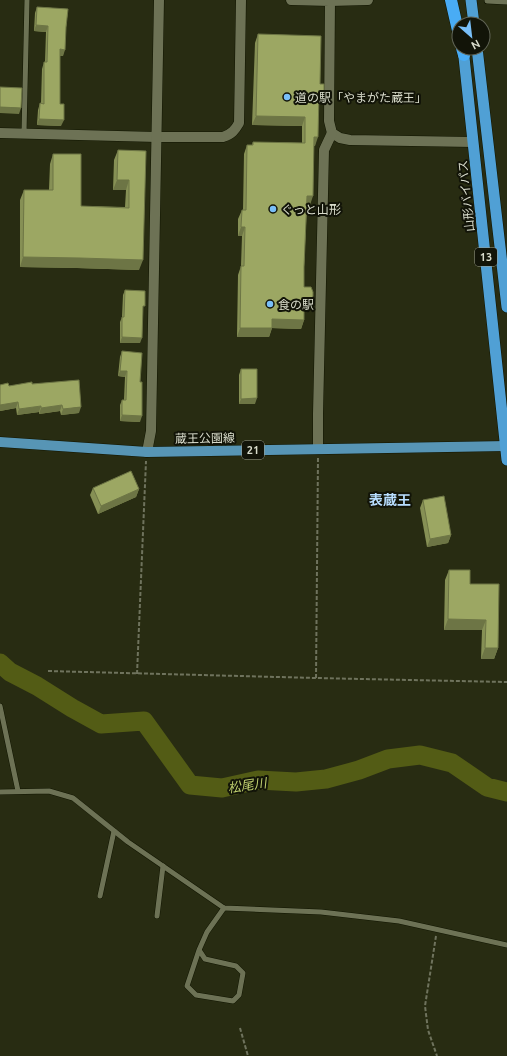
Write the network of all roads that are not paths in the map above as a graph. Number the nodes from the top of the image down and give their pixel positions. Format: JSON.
{"nodes":[{"id":1,"x":27,"y":0,"type":"edge"},
{"id":2,"x":159,"y":0,"type":"edge"},
{"id":3,"x":241,"y":0,"type":"edge"},
{"id":4,"x":291,"y":0,"type":"edge"},
{"id":5,"x":330,"y":0,"type":"edge"},
{"id":6,"x":368,"y":0,"type":"edge"},
{"id":7,"x":451,"y":0,"type":"edge"},
{"id":8,"x":456,"y":0,"type":"edge"},
{"id":9,"x":471,"y":0,"type":"edge"},
{"id":10,"x":487,"y":1,"type":"edge"},
{"id":11,"x":507,"y":2,"type":"edge"},
{"id":12,"x":455,"y":16,"type":"edge"},
{"id":13,"x":458,"y":16,"type":"edge"},
{"id":14,"x":473,"y":16,"type":"edge"},
{"id":15,"x":464,"y":56,"type":"edge"},
{"id":16,"x":478,"y":56,"type":"edge"},
{"id":17,"x":0,"y":132,"type":"edge"},
{"id":18,"x":24,"y":133,"type":"junction"},
{"id":19,"x":332,"y":133,"type":"junction"},
{"id":20,"x":156,"y":136,"type":"junction"},
{"id":21,"x":474,"y":142,"type":"junction"},
{"id":22,"x":507,"y":307,"type":"edge"},
{"id":23,"x":0,"y":442,"type":"edge"},
{"id":24,"x":506,"y":445,"type":"edge"},
{"id":25,"x":318,"y":448,"type":"junction"},
{"id":26,"x":147,"y":452,"type":"junction"},
{"id":27,"x":507,"y":460,"type":"edge"},
{"id":28,"x":0,"y":706,"type":"edge"},
{"id":29,"x":18,"y":791,"type":"junction"},
{"id":30,"x":0,"y":792,"type":"edge"},
{"id":31,"x":114,"y":830,"type":"junction"},
{"id":32,"x":163,"y":866,"type":"junction"},
{"id":33,"x":100,"y":896,"type":"dead end"},
{"id":34,"x":224,"y":908,"type":"junction"},
{"id":35,"x":157,"y":916,"type":"dead end"},
{"id":36,"x":507,"y":945,"type":"edge"},
{"id":37,"x":199,"y":950,"type":"junction"}],
"edges":[{"from":1,"to":18,"type":"lane"},
{"from":2,"to":20,"type":"street"},
{"from":3,"to":20,"type":"street"},
{"from":4,"to":5,"type":"street"},
{"from":5,"to":6,"type":"street"},
{"from":5,"to":19,"type":"street"},
{"from":7,"to":12,"type":"highway"},
{"from":8,"to":13,"type":"highway"},
{"from":9,"to":14,"type":"highway"},
{"from":10,"to":11,"type":"lane"},
{"from":15,"to":21,"type":"highway","name":"山形バイパス","number":"13"},
{"from":16,"to":22,"type":"highway","number":"13"},
{"from":17,"to":18,"type":"street"},
{"from":18,"to":20,"type":"street"},
{"from":19,"to":21,"type":"street"},
{"from":19,"to":25,"type":"street"},
{"from":20,"to":26,"type":"street"},
{"from":21,"to":24,"type":"highway","name":"山形バイパス","number":"13"},
{"from":23,"to":26,"type":"main road","name":"蔵王公園線","number":"21"},
{"from":24,"to":25,"type":"main road","name":"蔵王公園線","number":"21"},
{"from":24,"to":27,"type":"highway","name":"山形バイパス","number":"13"},
{"from":25,"to":26,"type":"main road","name":"蔵王公園線","number":"21"},
{"from":28,"to":29,"type":"lane"},
{"from":29,"to":30,"type":"lane"},
{"from":29,"to":31,"type":"lane"},
{"from":31,"to":32,"type":"lane"},
{"from":31,"to":33,"type":"lane"},
{"from":32,"to":34,"type":"lane"},
{"from":32,"to":35,"type":"lane"},
{"from":34,"to":36,"type":"lane"},
{"from":34,"to":37,"type":"lane"},
{"from":37,"to":37,"type":"lane"}]}
